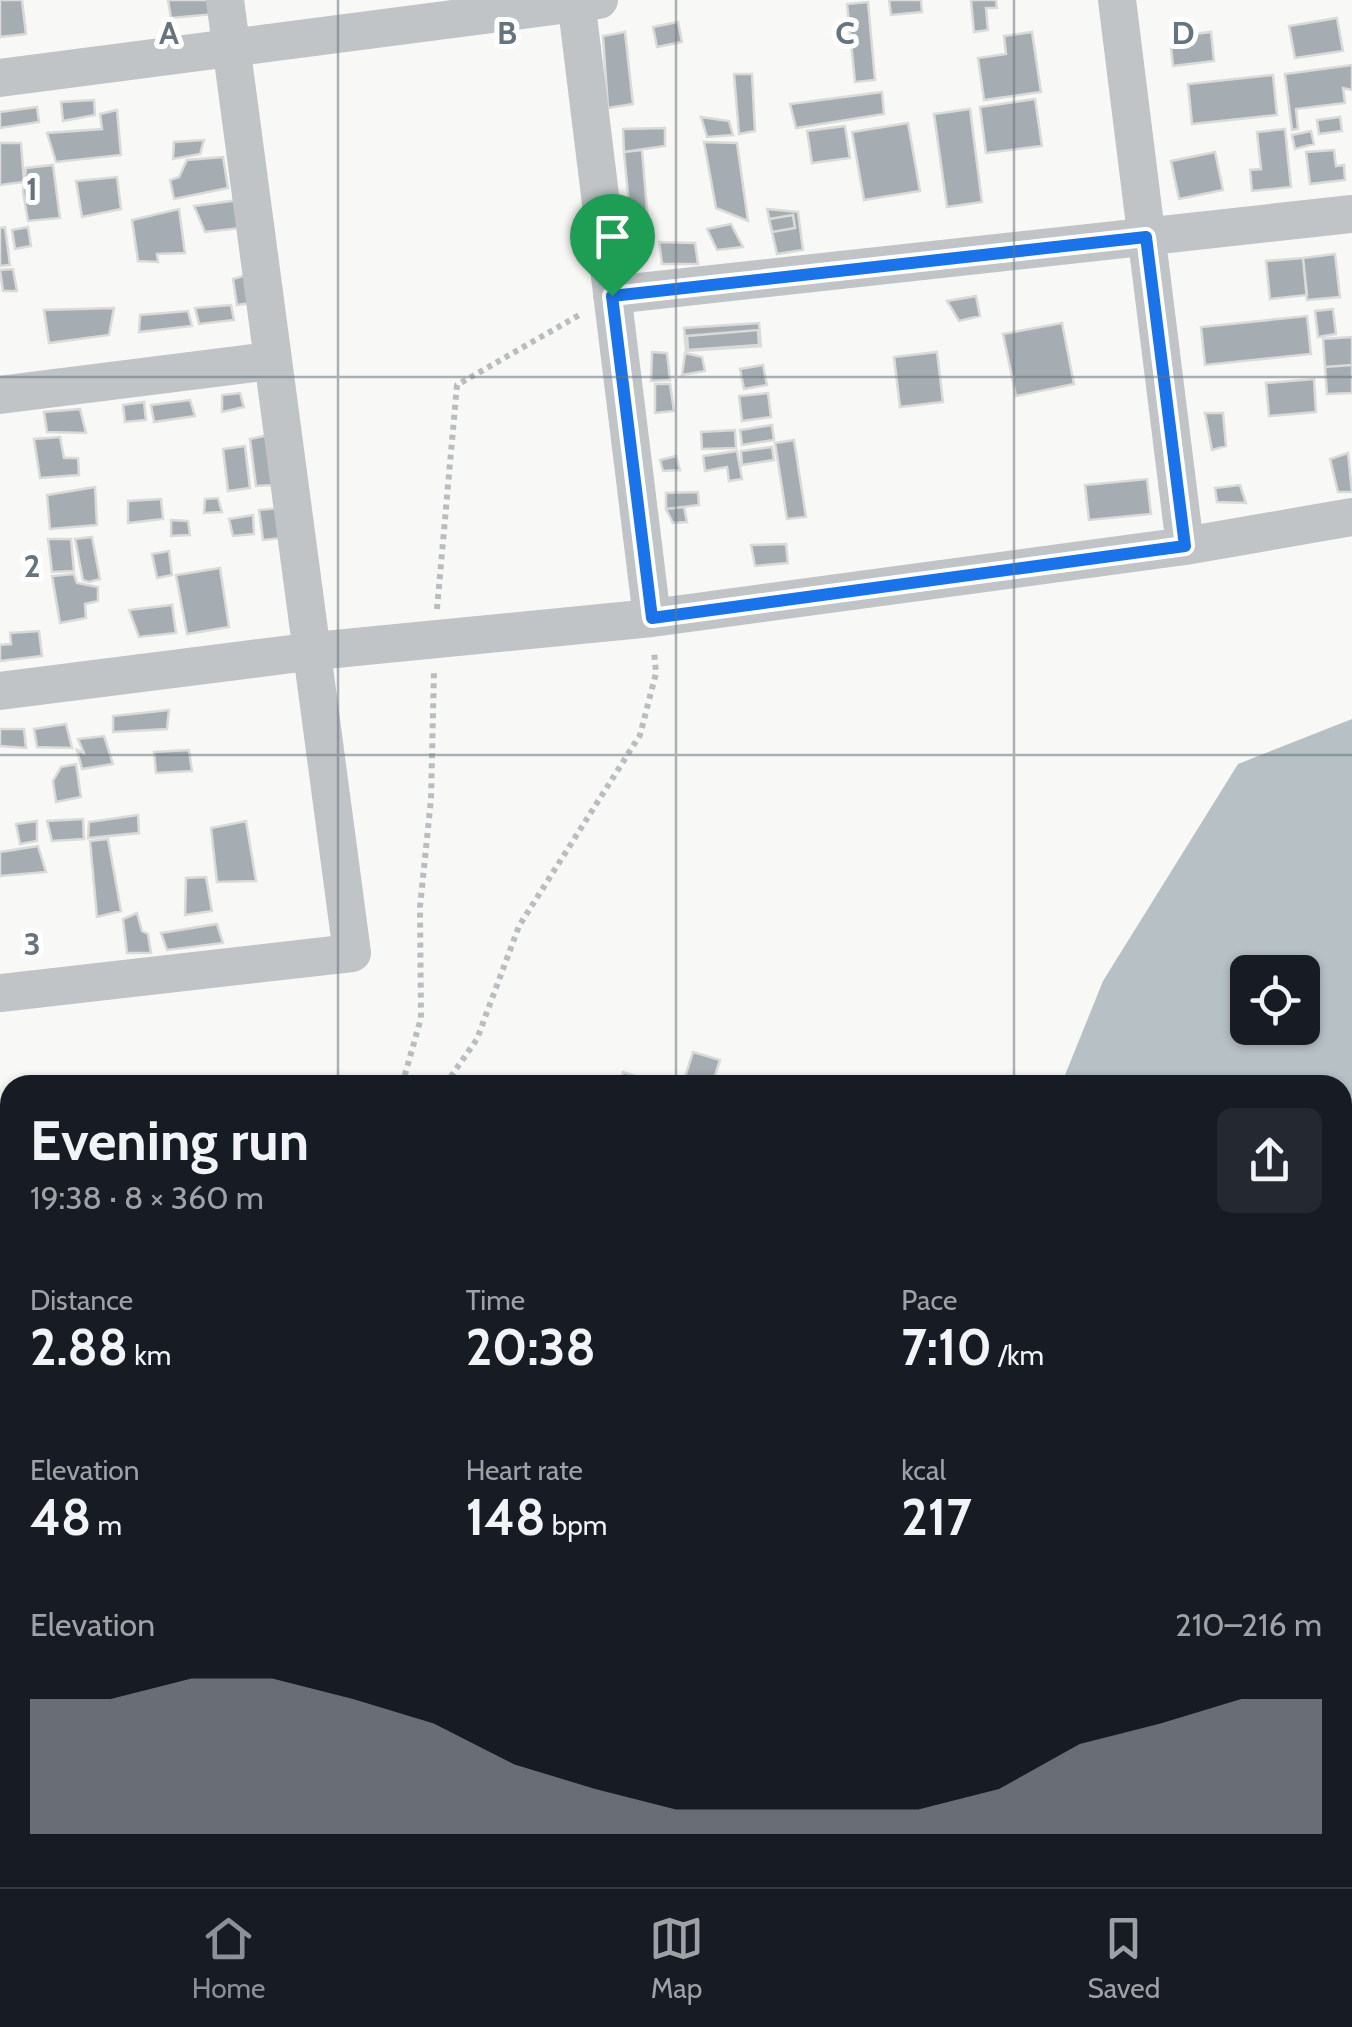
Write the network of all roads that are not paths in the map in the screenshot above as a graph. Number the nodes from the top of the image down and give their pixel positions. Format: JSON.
{"nodes":[{"id":1,"x":225,"y":0,"type":"edge"},
{"id":2,"x":1117,"y":0,"type":"edge"},
{"id":3,"x":585,"y":1,"type":"edge"},
{"id":4,"x":231,"y":50,"type":"junction"},
{"id":5,"x":0,"y":78,"type":"edge"},
{"id":6,"x":1352,"y":214,"type":"edge"},
{"id":7,"x":1146,"y":237,"type":"junction"},
{"id":8,"x":612,"y":296,"type":"junction"},
{"id":9,"x":270,"y":361,"type":"junction"},
{"id":10,"x":0,"y":394,"type":"edge"},
{"id":11,"x":1352,"y":518,"type":"edge"},
{"id":12,"x":1185,"y":546,"type":"junction"},
{"id":13,"x":652,"y":618,"type":"junction"},
{"id":14,"x":315,"y":651,"type":"junction"},
{"id":15,"x":0,"y":691,"type":"edge"},
{"id":16,"x":0,"y":993,"type":"edge"}],
"edges":[{"from":1,"to":4,"type":"street"},
{"from":2,"to":7,"type":"street"},
{"from":3,"to":4,"type":"street"},
{"from":3,"to":8,"type":"street"},
{"from":4,"to":5,"type":"street"},
{"from":4,"to":9,"type":"street"},
{"from":6,"to":7,"type":"street"},
{"from":7,"to":8,"type":"street"},
{"from":7,"to":12,"type":"street"},
{"from":8,"to":13,"type":"street"},
{"from":9,"to":10,"type":"street"},
{"from":9,"to":14,"type":"street"},
{"from":11,"to":12,"type":"street"},
{"from":12,"to":13,"type":"street"},
{"from":13,"to":14,"type":"street"},
{"from":14,"to":15,"type":"street"},
{"from":14,"to":16,"type":"street"}]}
